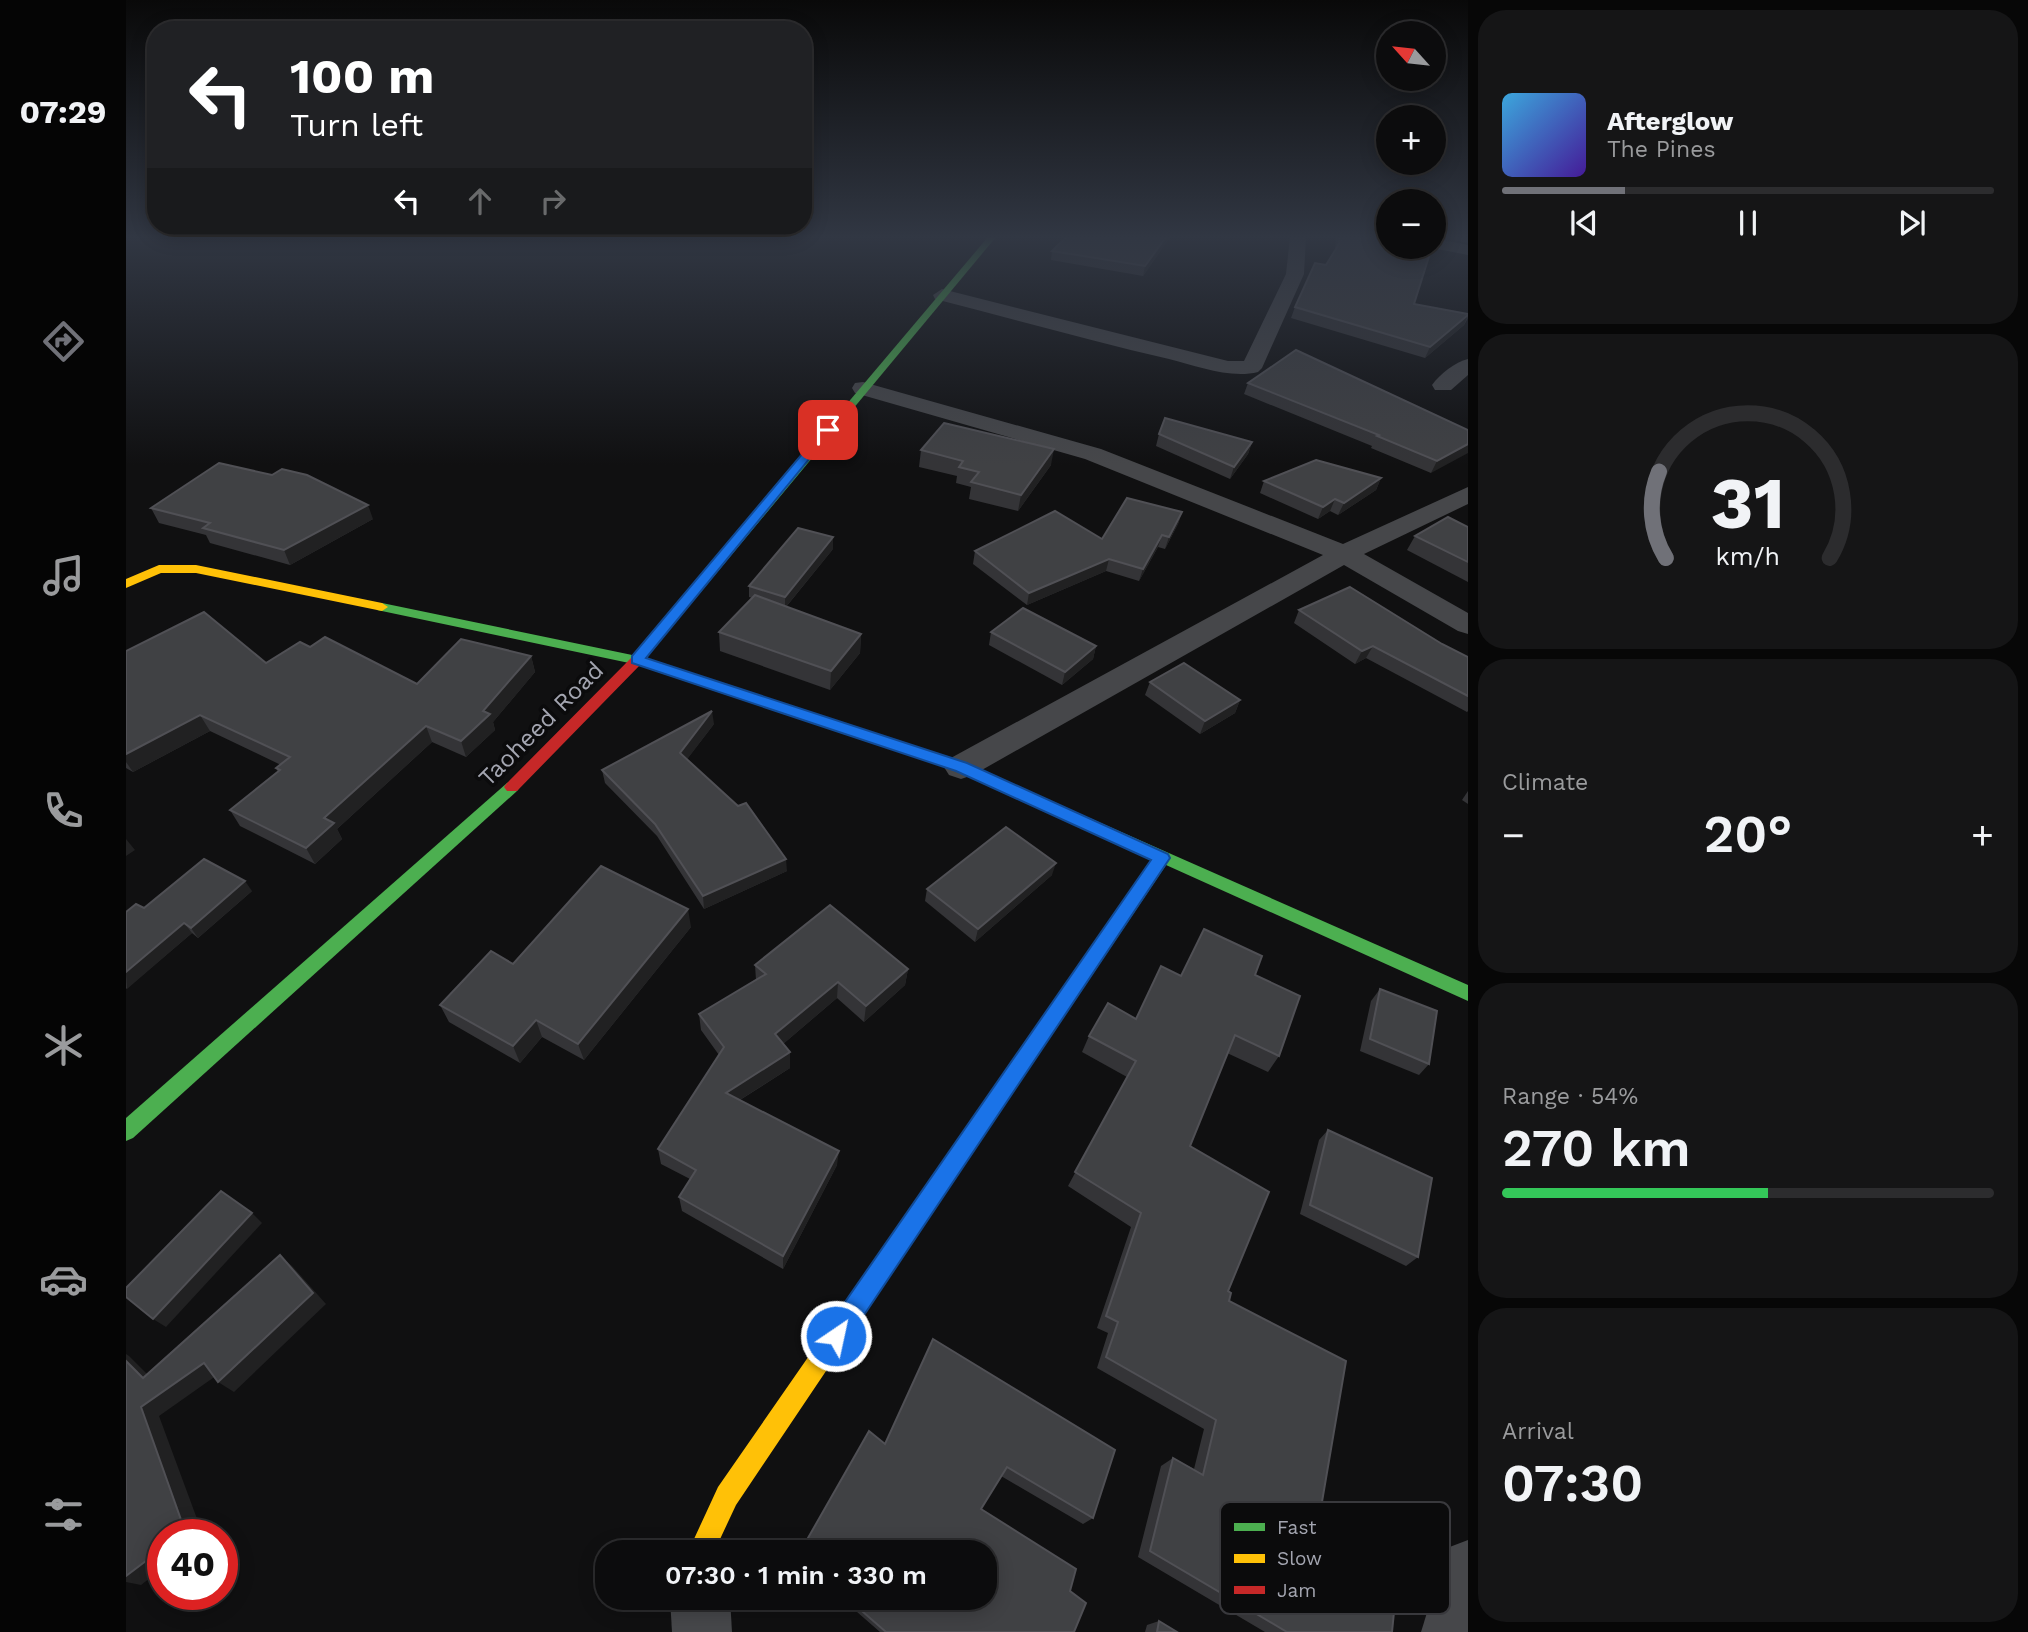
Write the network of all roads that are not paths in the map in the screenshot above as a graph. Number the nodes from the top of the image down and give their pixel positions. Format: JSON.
{"nodes":[{"id":1,"x":927,"y":313,"type":"edge"},
{"id":2,"x":1012,"y":313,"type":"edge"},
{"id":3,"x":1277,"y":313,"type":"edge"},
{"id":4,"x":1468,"y":365,"type":"edge"},
{"id":5,"x":1443,"y":384,"type":"dead end"},
{"id":6,"x":863,"y":388,"type":"junction"},
{"id":7,"x":1468,"y":494,"type":"edge"},
{"id":8,"x":1344,"y":554,"type":"junction"},
{"id":9,"x":126,"y":584,"type":"edge"},
{"id":10,"x":1468,"y":625,"type":"edge"},
{"id":11,"x":637,"y":660,"type":"junction"},
{"id":12,"x":961,"y":767,"type":"junction"},
{"id":13,"x":1162,"y":858,"type":"junction"},
{"id":14,"x":1468,"y":993,"type":"edge"},
{"id":15,"x":126,"y":1131,"type":"edge"},
{"id":16,"x":707,"y":1540,"type":"edge"},
{"id":17,"x":1468,"y":1569,"type":"edge"},
{"id":18,"x":701,"y":1610,"type":"edge"},
{"id":19,"x":702,"y":1632,"type":"edge"},
{"id":20,"x":1451,"y":1632,"type":"edge"}],
"edges":[{"from":1,"to":6,"type":"street","name":"Taoheed Road"},
{"from":2,"to":3,"type":"street"},
{"from":4,"to":5,"type":"street"},
{"from":6,"to":8,"type":"street"},
{"from":6,"to":11,"type":"street","name":"Taoheed Road"},
{"from":7,"to":8,"type":"street"},
{"from":8,"to":10,"type":"street"},
{"from":8,"to":12,"type":"street"},
{"from":9,"to":11,"type":"street"},
{"from":11,"to":12,"type":"street"},
{"from":11,"to":15,"type":"street","name":"Taoheed Road"},
{"from":12,"to":13,"type":"street"},
{"from":13,"to":14,"type":"street"},
{"from":13,"to":16,"type":"street"},
{"from":17,"to":20,"type":"street"},
{"from":18,"to":19,"type":"street"}]}
